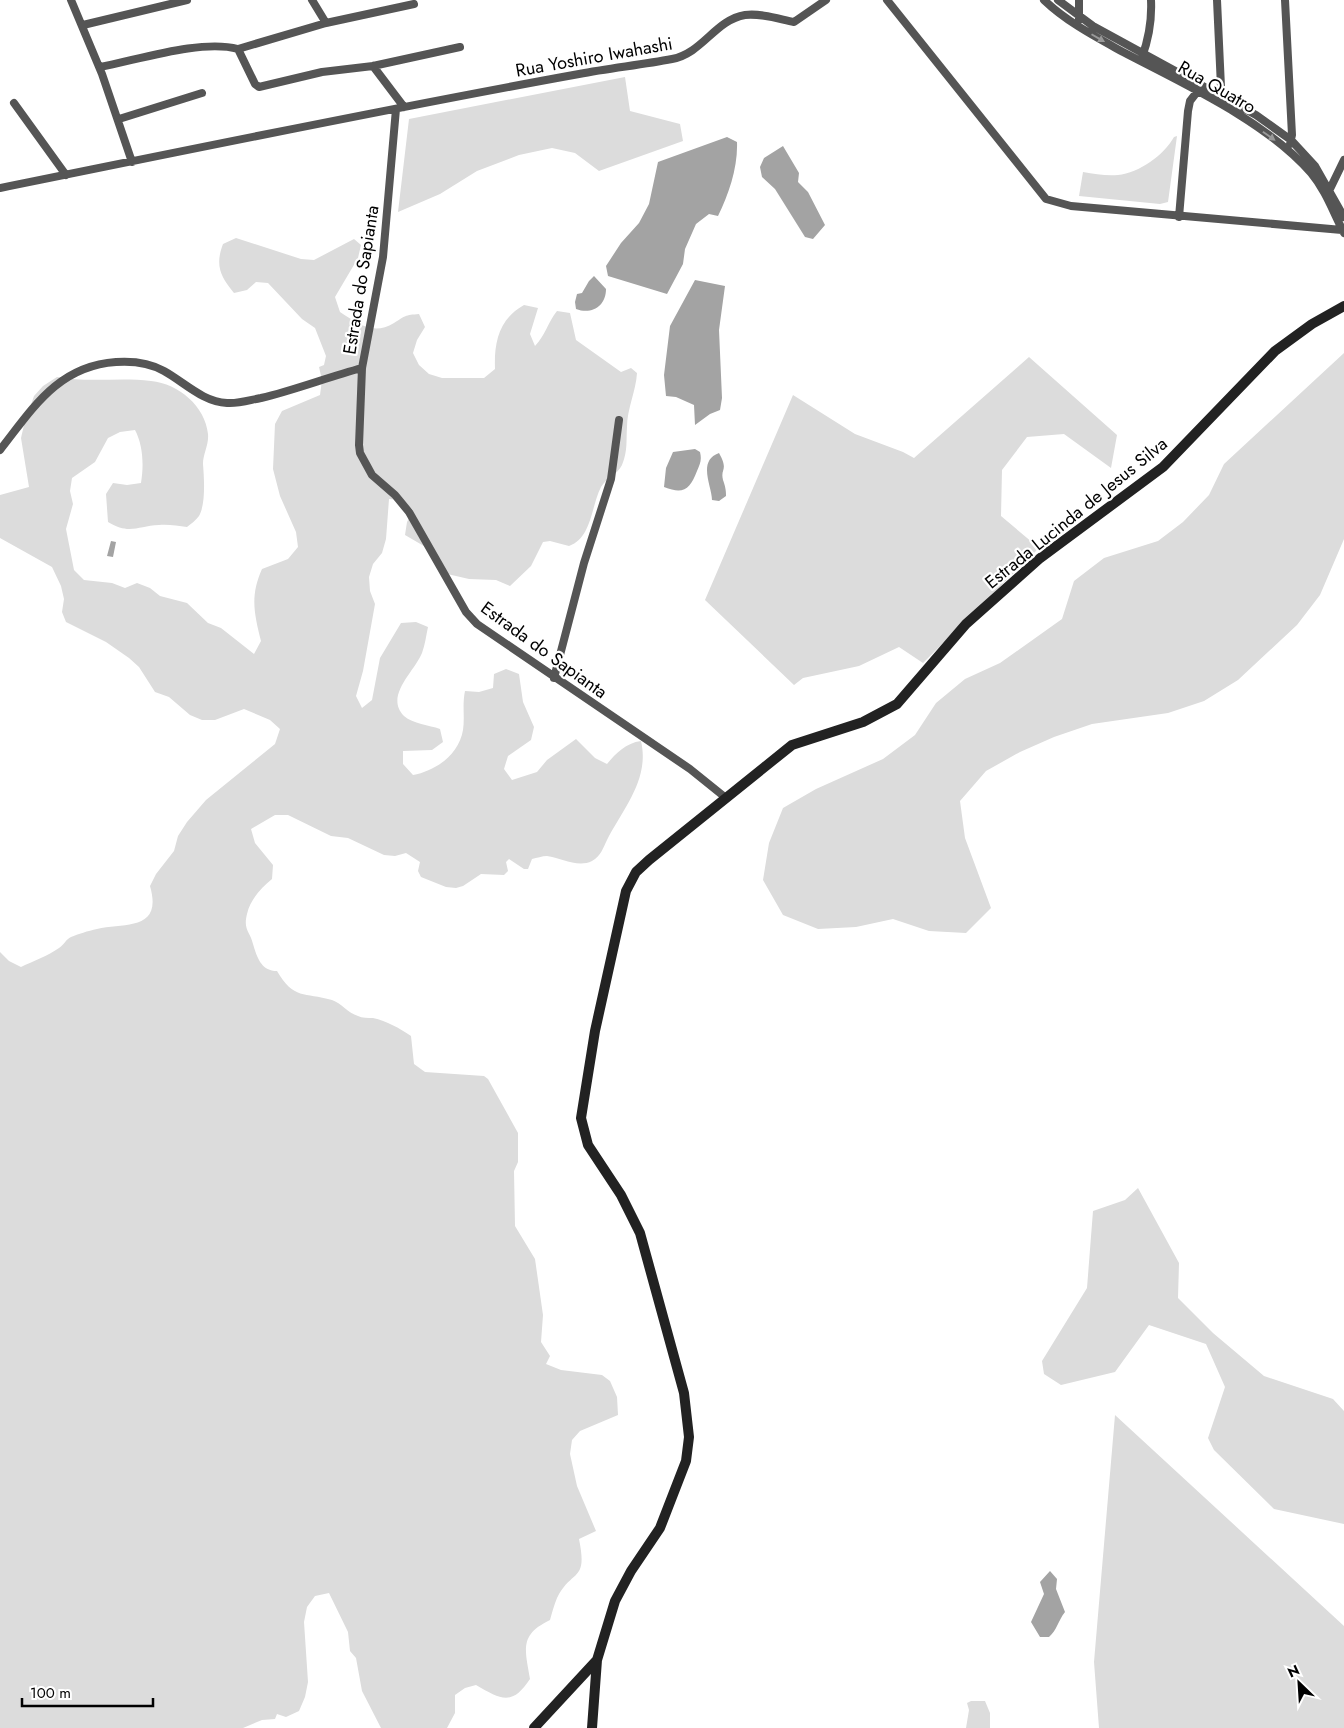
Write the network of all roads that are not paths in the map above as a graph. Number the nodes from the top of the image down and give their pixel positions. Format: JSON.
{"nodes":[{"id":1,"x":71,"y":0,"type":"edge"},
{"id":2,"x":187,"y":0,"type":"edge"},
{"id":3,"x":312,"y":0,"type":"edge"},
{"id":4,"x":826,"y":0,"type":"edge"},
{"id":5,"x":887,"y":0,"type":"edge"},
{"id":6,"x":1044,"y":0,"type":"edge"},
{"id":7,"x":1058,"y":0,"type":"edge"},
{"id":8,"x":1079,"y":0,"type":"edge"},
{"id":9,"x":1151,"y":0,"type":"edge"},
{"id":10,"x":1216,"y":0,"type":"edge"},
{"id":11,"x":1285,"y":0,"type":"edge"},
{"id":12,"x":414,"y":4,"type":"dead end"},
{"id":13,"x":1079,"y":18,"type":"junction"},
{"id":14,"x":326,"y":23,"type":"junction"},
{"id":15,"x":83,"y":24,"type":"junction"},
{"id":16,"x":1078,"y":27,"type":"junction"},
{"id":17,"x":460,"y":47,"type":"dead end"},
{"id":18,"x":238,"y":49,"type":"junction"},
{"id":19,"x":1142,"y":57,"type":"junction"},
{"id":20,"x":373,"y":66,"type":"junction"},
{"id":21,"x":100,"y":68,"type":"junction"},
{"id":22,"x":202,"y":92,"type":"dead end"},
{"id":23,"x":1197,"y":92,"type":"junction"},
{"id":24,"x":1218,"y":99,"type":"junction"},
{"id":25,"x":14,"y":103,"type":"dead end"},
{"id":26,"x":400,"y":108,"type":"junction"},
{"id":27,"x":118,"y":119,"type":"junction"},
{"id":28,"x":1291,"y":140,"type":"junction"},
{"id":29,"x":1289,"y":151,"type":"junction"},
{"id":30,"x":1344,"y":160,"type":"edge"},
{"id":31,"x":132,"y":162,"type":"junction"},
{"id":32,"x":66,"y":175,"type":"junction"},
{"id":33,"x":0,"y":188,"type":"edge"},
{"id":34,"x":1329,"y":192,"type":"junction"},
{"id":35,"x":1179,"y":217,"type":"junction"},
{"id":36,"x":1344,"y":217,"type":"edge"},
{"id":37,"x":1343,"y":231,"type":"edge"},
{"id":38,"x":1344,"y":306,"type":"edge"},
{"id":39,"x":362,"y":368,"type":"junction"},
{"id":40,"x":619,"y":420,"type":"dead end"},
{"id":41,"x":0,"y":450,"type":"edge"},
{"id":42,"x":554,"y":678,"type":"junction"},
{"id":43,"x":726,"y":798,"type":"junction"},
{"id":44,"x":597,"y":1660,"type":"junction"},
{"id":45,"x":534,"y":1728,"type":"edge"},
{"id":46,"x":592,"y":1728,"type":"edge"}],
"edges":[{"from":1,"to":15,"type":"street"},
{"from":2,"to":15,"type":"street"},
{"from":3,"to":14,"type":"street"},
{"from":4,"to":26,"type":"street","name":"Rua Yoshiro Iwahashi"},
{"from":5,"to":35,"type":"street"},
{"from":6,"to":16,"type":"street","name":"Rua Quatro"},
{"from":7,"to":13,"type":"street","name":"Rua Quatro"},
{"from":8,"to":13,"type":"street"},
{"from":9,"to":19,"type":"street"},
{"from":10,"to":24,"type":"street"},
{"from":11,"to":28,"type":"street"},
{"from":12,"to":14,"type":"street"},
{"from":13,"to":16,"type":"street"},
{"from":13,"to":19,"type":"street","name":"Rua Quatro"},
{"from":14,"to":18,"type":"street"},
{"from":15,"to":21,"type":"street"},
{"from":16,"to":19,"type":"street","name":"Rua Quatro","one_way":true},
{"from":17,"to":20,"type":"street"},
{"from":18,"to":20,"type":"street"},
{"from":18,"to":21,"type":"street"},
{"from":19,"to":23,"type":"street","name":"Rua Quatro"},
{"from":19,"to":24,"type":"street","name":"Rua Quatro"},
{"from":20,"to":26,"type":"street"},
{"from":21,"to":27,"type":"street"},
{"from":22,"to":27,"type":"street"},
{"from":23,"to":24,"type":"street","name":"Rua Quatro"},
{"from":23,"to":35,"type":"street"},
{"from":24,"to":28,"type":"street","name":"Rua Quatro"},
{"from":24,"to":29,"type":"street","name":"Rua Quatro","one_way":true},
{"from":25,"to":32,"type":"street"},
{"from":26,"to":31,"type":"street"},
{"from":26,"to":39,"type":"street","name":"Estrada do Sapianta"},
{"from":27,"to":31,"type":"street"},
{"from":28,"to":29,"type":"street"},
{"from":28,"to":34,"type":"street","name":"Rua Quatro"},
{"from":29,"to":34,"type":"street","name":"Rua Quatro"},
{"from":30,"to":34,"type":"street"},
{"from":31,"to":32,"type":"street"},
{"from":32,"to":33,"type":"street"},
{"from":34,"to":36,"type":"street","name":"Rua Quatro"},
{"from":34,"to":37,"type":"street","name":"Rua Quatro"},
{"from":35,"to":37,"type":"street"},
{"from":38,"to":43,"type":"main road","name":"Estrada Lucinda de Jesus Silva"},
{"from":39,"to":41,"type":"street"},
{"from":39,"to":42,"type":"street","name":"Estrada do Sapianta"},
{"from":40,"to":42,"type":"street"},
{"from":42,"to":43,"type":"street","name":"Estrada do Sapianta"},
{"from":43,"to":44,"type":"main road","name":"Estrada Lucinda de Jesus Silva"},
{"from":44,"to":45,"type":"main road"},
{"from":44,"to":46,"type":"main road","name":"Estrada Lucinda de Jesus Silva"}]}
